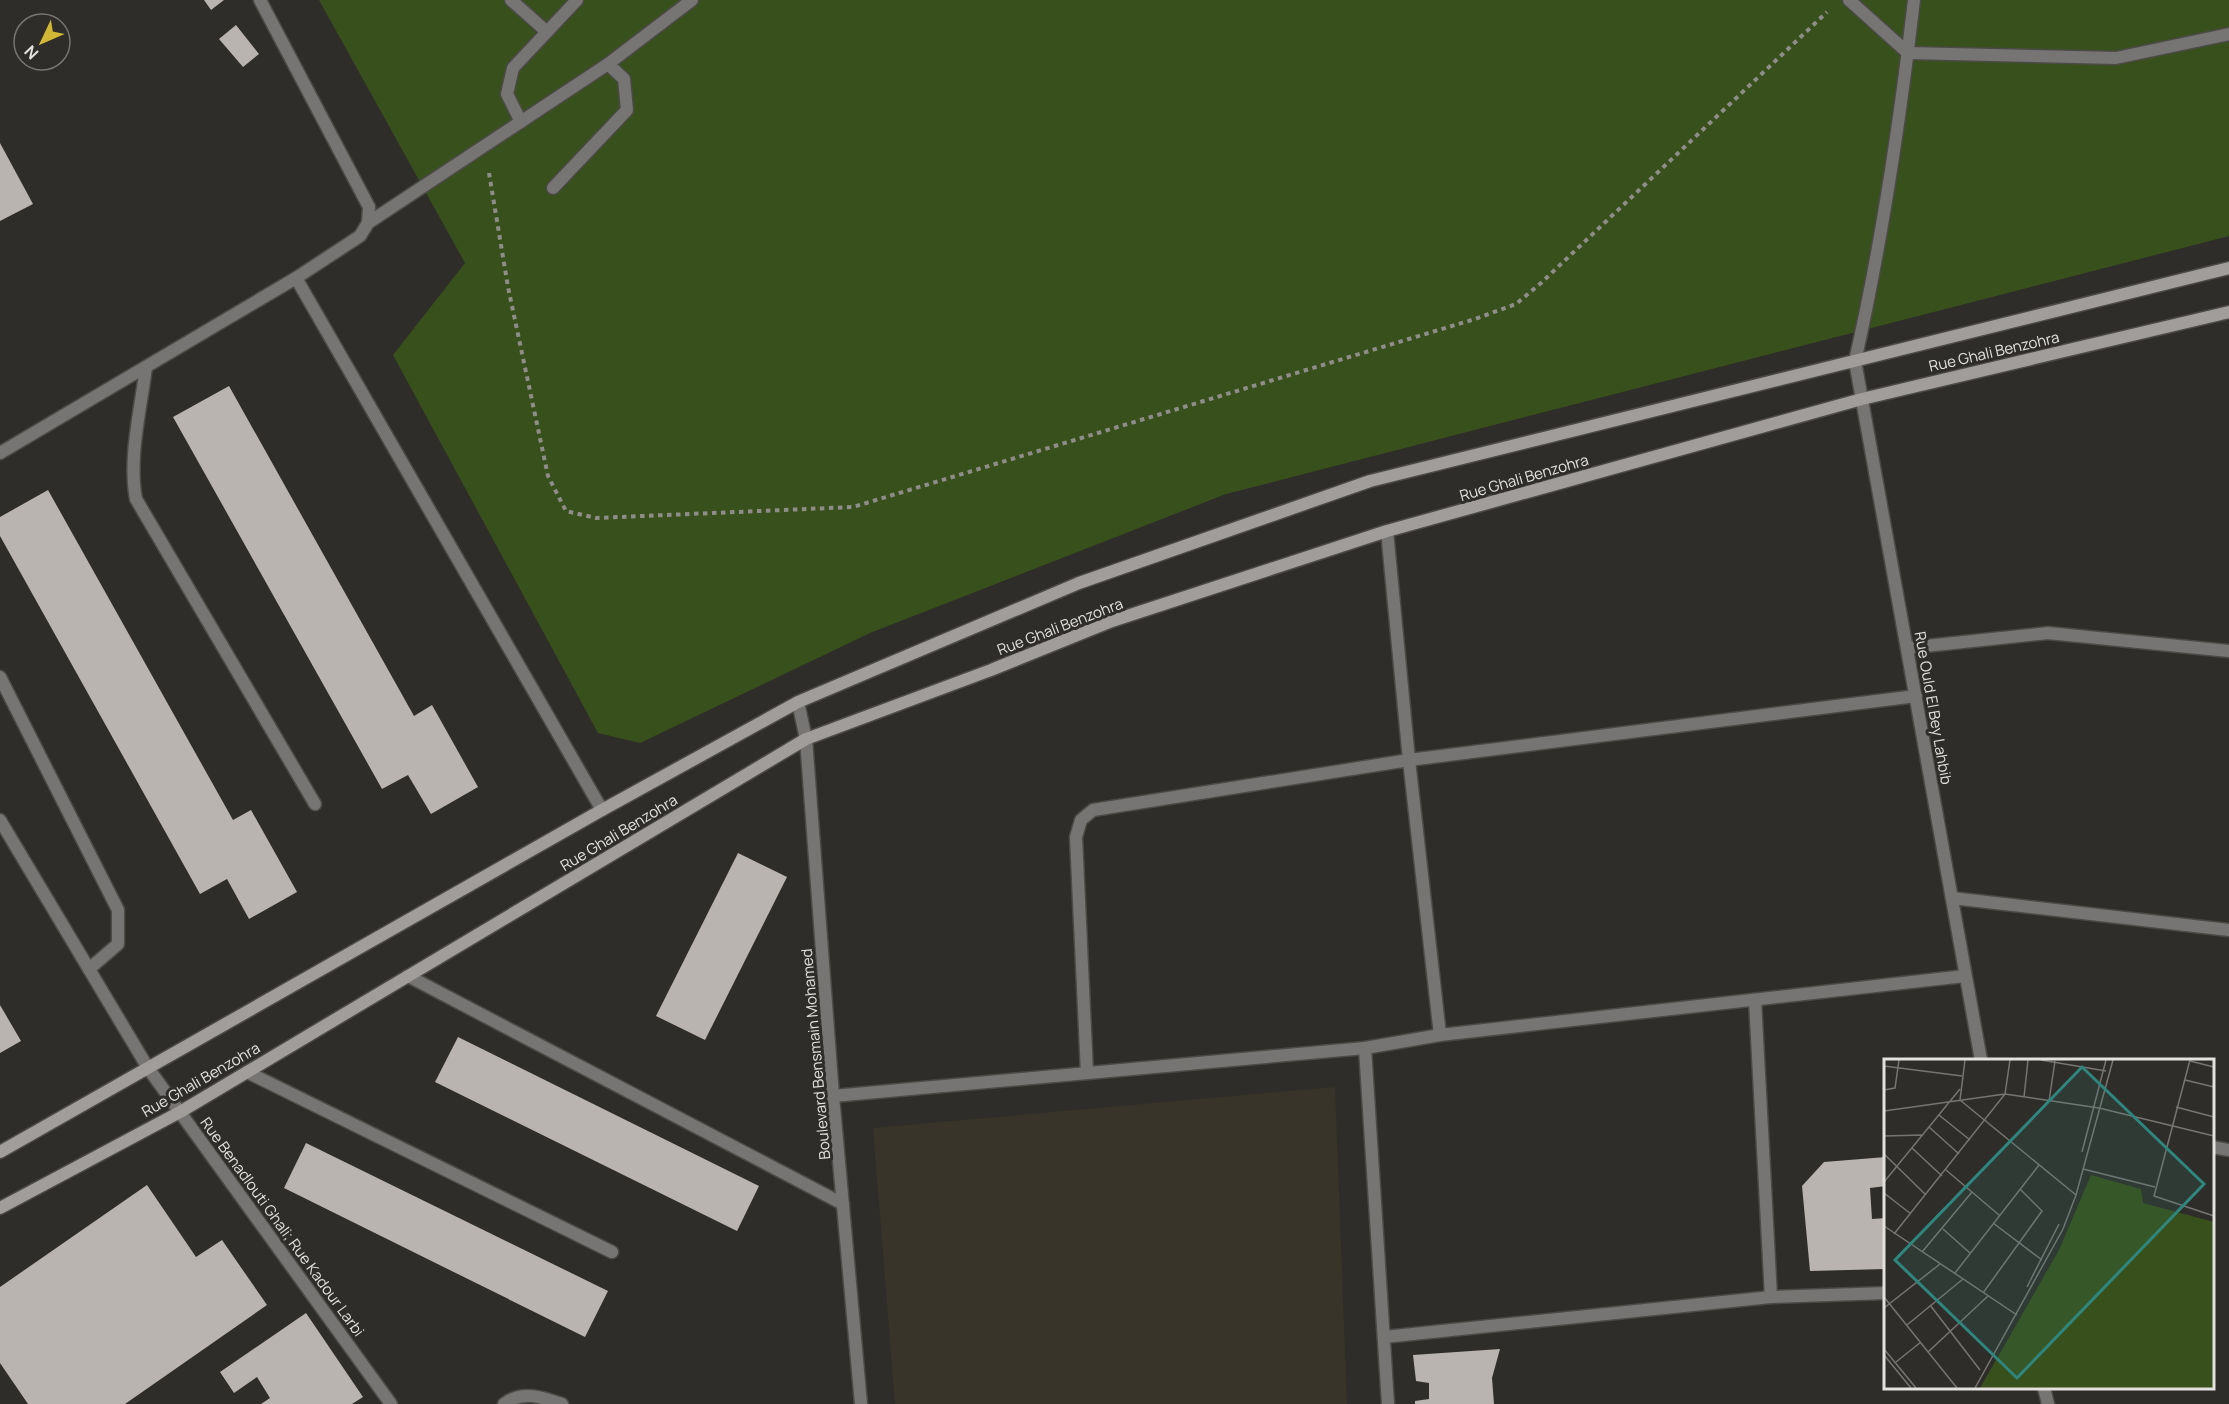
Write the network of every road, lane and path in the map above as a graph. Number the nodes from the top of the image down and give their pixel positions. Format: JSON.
{"nodes":[{"id":1,"x":260,"y":0,"type":"edge"},
{"id":2,"x":511,"y":0,"type":"edge"},
{"id":3,"x":577,"y":0,"type":"edge"},
{"id":4,"x":692,"y":0,"type":"edge"},
{"id":5,"x":1849,"y":0,"type":"edge"},
{"id":6,"x":1914,"y":0,"type":"edge"},
{"id":7,"x":1831,"y":8,"type":"dead end"},
{"id":8,"x":547,"y":32,"type":"junction"},
{"id":9,"x":2229,"y":33,"type":"edge"},
{"id":10,"x":1908,"y":53,"type":"junction"},
{"id":11,"x":608,"y":64,"type":"junction"},
{"id":12,"x":520,"y":122,"type":"junction"},
{"id":13,"x":484,"y":146,"type":"junction"},
{"id":14,"x":553,"y":188,"type":"dead end"},
{"id":15,"x":368,"y":223,"type":"junction"},
{"id":16,"x":2229,"y":268,"type":"edge"},
{"id":17,"x":296,"y":278,"type":"junction"},
{"id":18,"x":2229,"y":312,"type":"edge"},
{"id":19,"x":1855,"y":361,"type":"junction"},
{"id":20,"x":146,"y":367,"type":"junction"},
{"id":21,"x":1862,"y":399,"type":"junction"},
{"id":22,"x":0,"y":453,"type":"edge"},
{"id":23,"x":1387,"y":531,"type":"junction"},
{"id":24,"x":1907,"y":648,"type":"junction"},
{"id":25,"x":2229,"y":651,"type":"edge"},
{"id":26,"x":0,"y":676,"type":"edge"},
{"id":27,"x":1916,"y":696,"type":"junction"},
{"id":28,"x":798,"y":702,"type":"junction"},
{"id":29,"x":806,"y":739,"type":"junction"},
{"id":30,"x":1409,"y":760,"type":"junction"},
{"id":31,"x":315,"y":804,"type":"dead end"},
{"id":32,"x":602,"y":810,"type":"junction"},
{"id":33,"x":0,"y":820,"type":"edge"},
{"id":34,"x":1952,"y":898,"type":"junction"},
{"id":35,"x":2229,"y":930,"type":"edge"},
{"id":36,"x":89,"y":969,"type":"junction"},
{"id":37,"x":408,"y":976,"type":"junction"},
{"id":38,"x":1965,"y":976,"type":"junction"},
{"id":39,"x":1755,"y":1000,"type":"junction"},
{"id":40,"x":1440,"y":1035,"type":"junction"},
{"id":41,"x":1365,"y":1048,"type":"junction"},
{"id":42,"x":1981,"y":1059,"type":"edge"},
{"id":43,"x":148,"y":1068,"type":"junction"},
{"id":44,"x":246,"y":1072,"type":"junction"},
{"id":45,"x":1087,"y":1073,"type":"junction"},
{"id":46,"x":833,"y":1096,"type":"junction"},
{"id":47,"x":180,"y":1112,"type":"junction"},
{"id":48,"x":2214,"y":1147,"type":"edge"},
{"id":49,"x":2229,"y":1150,"type":"edge"},
{"id":50,"x":0,"y":1152,"type":"edge"},
{"id":51,"x":843,"y":1204,"type":"junction"},
{"id":52,"x":0,"y":1208,"type":"edge"},
{"id":53,"x":612,"y":1252,"type":"dead end"},
{"id":54,"x":1884,"y":1293,"type":"edge"},
{"id":55,"x":1771,"y":1297,"type":"junction"},
{"id":56,"x":1384,"y":1337,"type":"junction"},
{"id":57,"x":2044,"y":1389,"type":"edge"},
{"id":58,"x":391,"y":1404,"type":"edge"},
{"id":59,"x":504,"y":1404,"type":"edge"},
{"id":60,"x":562,"y":1404,"type":"edge"},
{"id":61,"x":861,"y":1404,"type":"edge"},
{"id":62,"x":1388,"y":1404,"type":"edge"},
{"id":63,"x":2048,"y":1404,"type":"edge"}],
"edges":[{"from":1,"to":15,"type":"street"},
{"from":2,"to":8,"type":"street"},
{"from":3,"to":8,"type":"street"},
{"from":4,"to":11,"type":"street"},
{"from":5,"to":10,"type":"street"},
{"from":6,"to":10,"type":"street"},
{"from":7,"to":13,"type":"path"},
{"from":8,"to":12,"type":"street"},
{"from":9,"to":10,"type":"street"},
{"from":10,"to":19,"type":"street"},
{"from":11,"to":12,"type":"street"},
{"from":11,"to":14,"type":"street"},
{"from":12,"to":13,"type":"street"},
{"from":13,"to":15,"type":"street"},
{"from":15,"to":17,"type":"street"},
{"from":16,"to":19,"type":"main road","name":"Rue Ghali Benzohra"},
{"from":17,"to":20,"type":"street"},
{"from":17,"to":32,"type":"street"},
{"from":18,"to":21,"type":"main road","name":"Rue Ghali Benzohra"},
{"from":19,"to":21,"type":"street","name":"Rue Ould El Bey Lahbib"},
{"from":19,"to":28,"type":"main road","name":"Rue Ghali Benzohra"},
{"from":20,"to":22,"type":"street"},
{"from":20,"to":31,"type":"street"},
{"from":21,"to":23,"type":"main road","name":"Rue Ghali Benzohra"},
{"from":21,"to":24,"type":"street","name":"Rue Ould El Bey Lahbib"},
{"from":23,"to":29,"type":"main road","name":"Rue Ghali Benzohra"},
{"from":23,"to":30,"type":"street"},
{"from":24,"to":25,"type":"street"},
{"from":24,"to":27,"type":"street","name":"Rue Ould El Bey Lahbib"},
{"from":26,"to":36,"type":"street"},
{"from":27,"to":30,"type":"street"},
{"from":27,"to":34,"type":"street","name":"Rue Ould El Bey Lahbib"},
{"from":28,"to":29,"type":"street","name":"Boulevard Bensmain Mohamed"},
{"from":28,"to":32,"type":"main road","name":"Rue Ghali Benzohra"},
{"from":29,"to":37,"type":"main road","name":"Rue Ghali Benzohra"},
{"from":29,"to":46,"type":"street","name":"Boulevard Bensmain Mohamed"},
{"from":30,"to":40,"type":"street"},
{"from":30,"to":45,"type":"street"},
{"from":32,"to":43,"type":"main road","name":"Rue Ghali Benzohra"},
{"from":33,"to":36,"type":"street","name":"Rue Benadlouti Ghali; Rue Kadour Larbi"},
{"from":34,"to":35,"type":"street"},
{"from":34,"to":38,"type":"street","name":"Rue Ould El Bey Lahbib"},
{"from":36,"to":43,"type":"street","name":"Rue Benadlouti Ghali; Rue Kadour Larbi"},
{"from":37,"to":44,"type":"main road","name":"Rue Ghali Benzohra"},
{"from":37,"to":51,"type":"street"},
{"from":38,"to":39,"type":"street"},
{"from":38,"to":42,"type":"street","name":"Rue Ould El Bey Lahbib"},
{"from":39,"to":40,"type":"street"},
{"from":39,"to":55,"type":"street"},
{"from":40,"to":41,"type":"street"},
{"from":41,"to":45,"type":"street"},
{"from":41,"to":56,"type":"street"},
{"from":43,"to":47,"type":"street","name":"Rue Benadlouti Ghali; Rue Kadour Larbi"},
{"from":43,"to":50,"type":"main road","name":"Rue Ghali Benzohra"},
{"from":44,"to":47,"type":"main road","name":"Rue Ghali Benzohra"},
{"from":44,"to":53,"type":"street"},
{"from":45,"to":46,"type":"street"},
{"from":46,"to":51,"type":"street","name":"Boulevard Bensmain Mohamed"},
{"from":47,"to":52,"type":"main road","name":"Rue Ghali Benzohra"},
{"from":47,"to":58,"type":"street","name":"Rue Benadlouti Ghali; Rue Kadour Larbi"},
{"from":48,"to":49,"type":"street"},
{"from":51,"to":61,"type":"street","name":"Boulevard Bensmain Mohamed"},
{"from":54,"to":55,"type":"street"},
{"from":55,"to":56,"type":"street"},
{"from":56,"to":62,"type":"street"},
{"from":57,"to":63,"type":"street"},
{"from":59,"to":60,"type":"street"}]}
